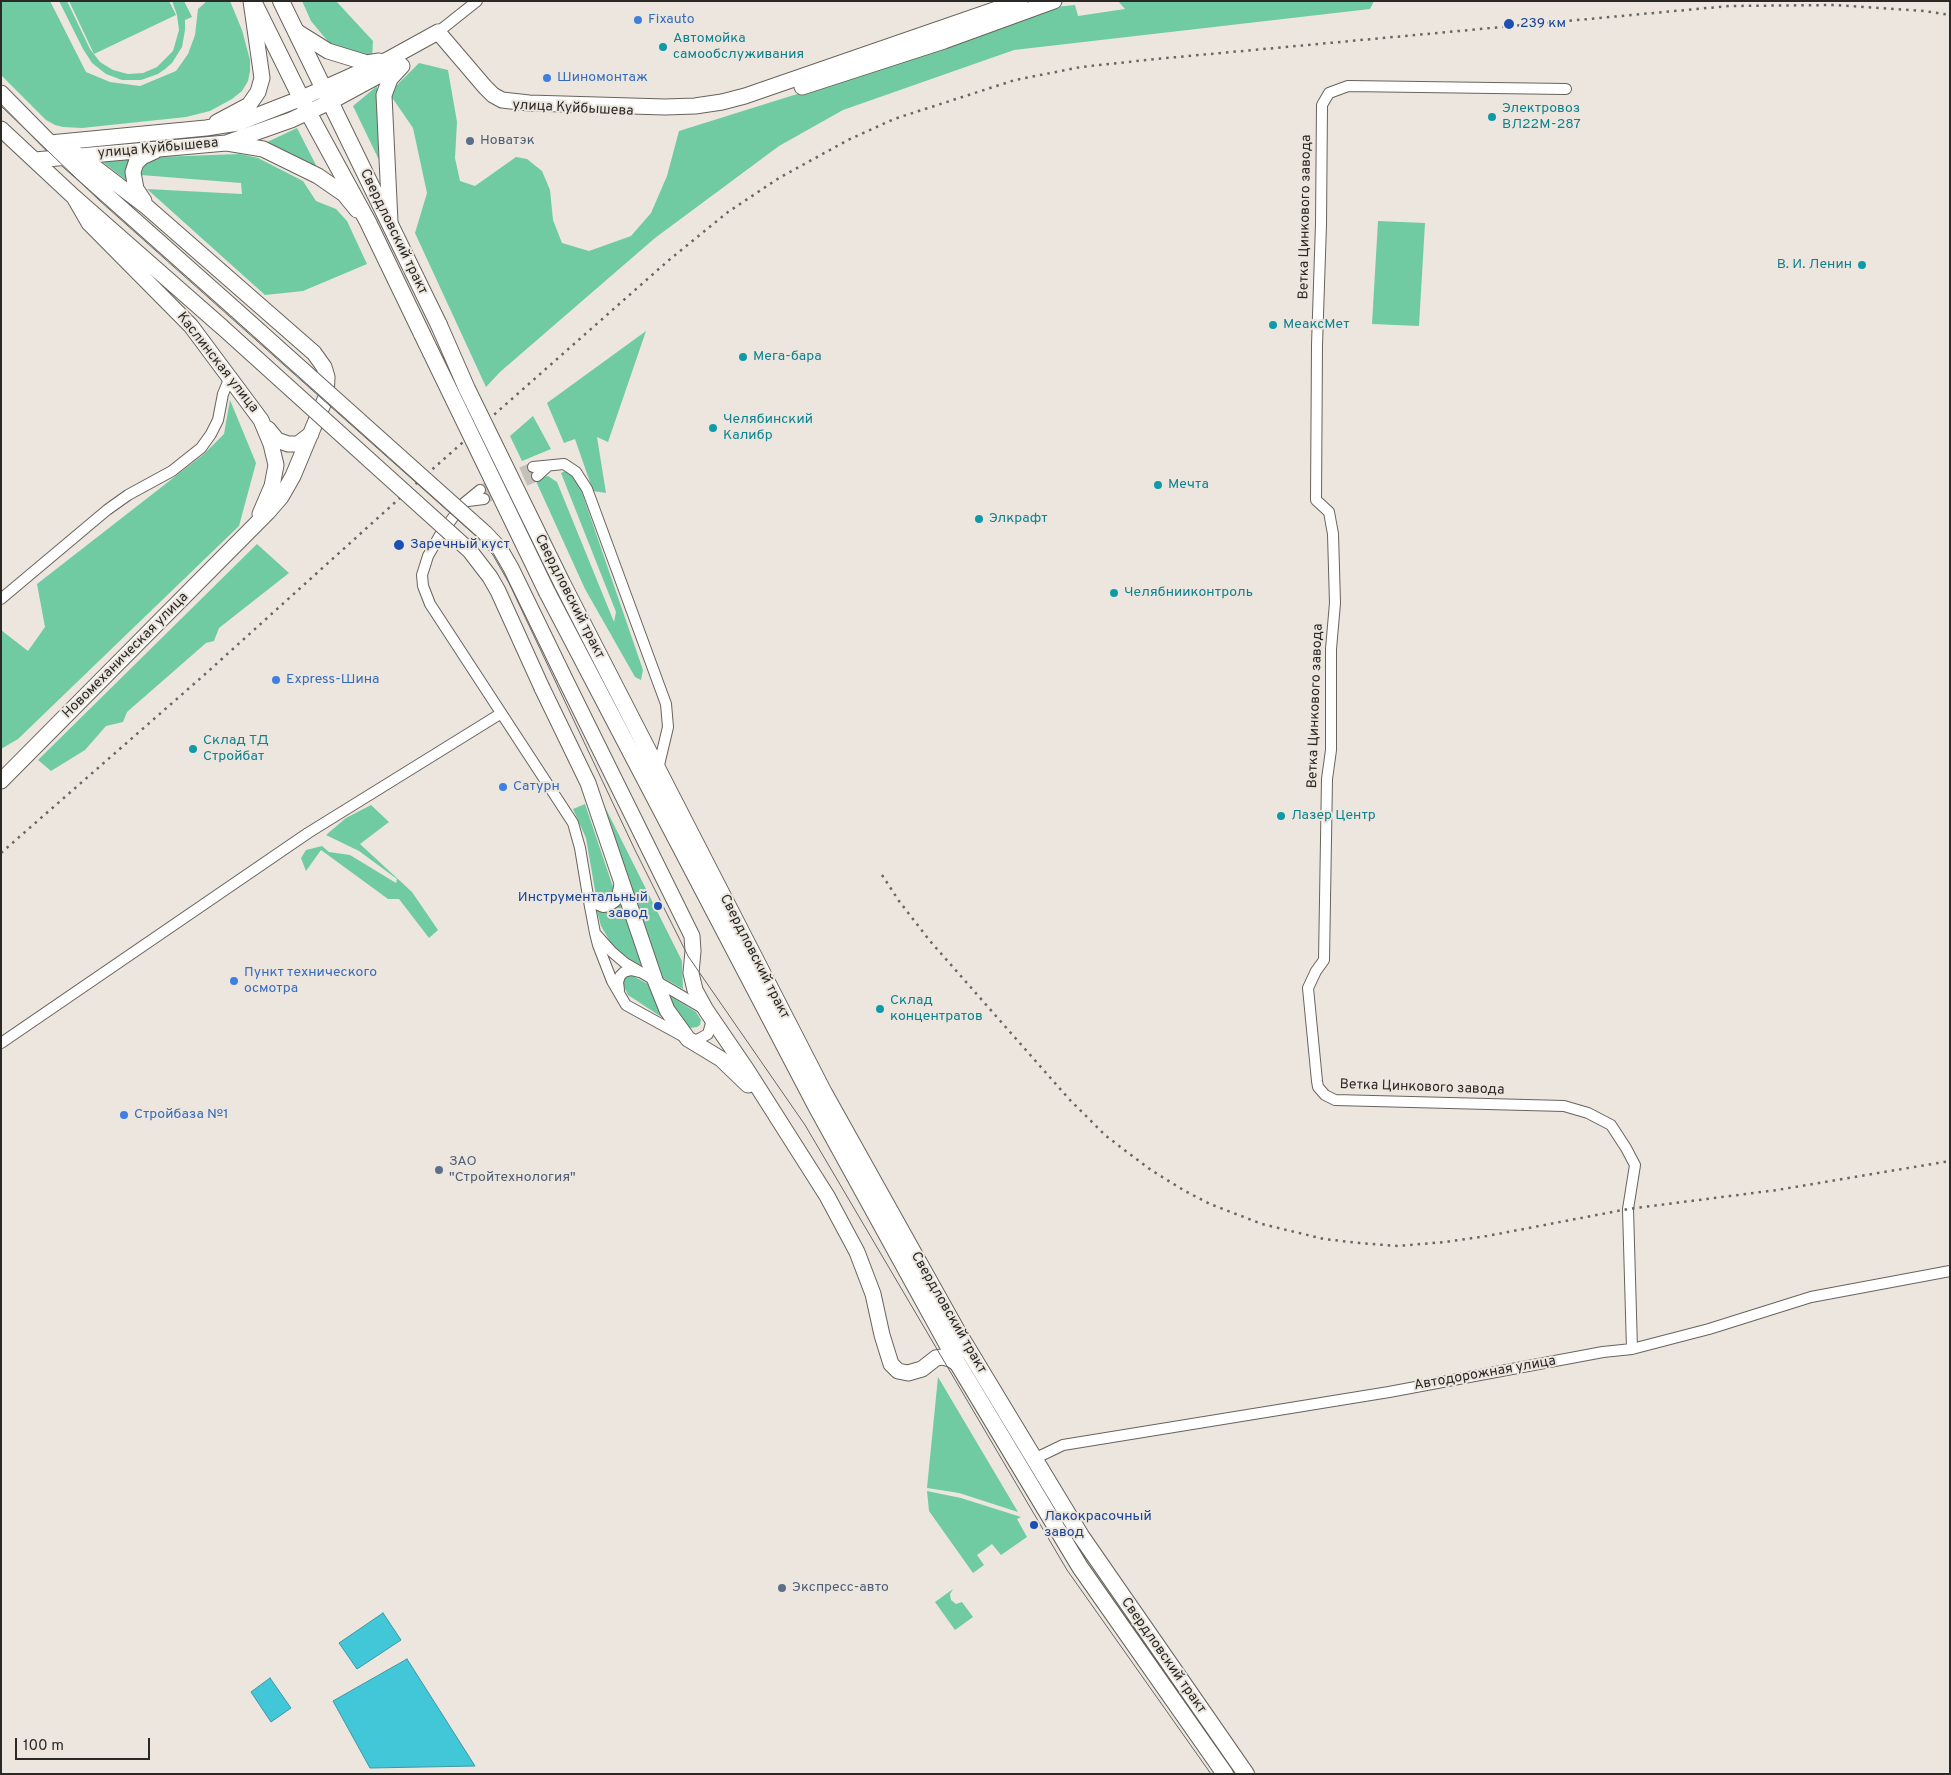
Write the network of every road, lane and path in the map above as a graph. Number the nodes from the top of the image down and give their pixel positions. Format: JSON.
{"nodes":[{"id":1,"x":252,"y":1,"type":"edge"},
{"id":2,"x":281,"y":1,"type":"edge"},
{"id":3,"x":476,"y":1,"type":"edge"},
{"id":4,"x":1020,"y":1,"type":"edge"},
{"id":5,"x":1054,"y":1,"type":"edge"},
{"id":6,"x":296,"y":31,"type":"junction"},
{"id":7,"x":437,"y":37,"type":"junction"},
{"id":8,"x":408,"y":59,"type":"junction"},
{"id":9,"x":388,"y":60,"type":"junction"},
{"id":10,"x":857,"y":63,"type":"junction"},
{"id":11,"x":323,"y":87,"type":"junction"},
{"id":12,"x":1566,"y":89,"type":"dead end"},
{"id":13,"x":1,"y":93,"type":"edge"},
{"id":14,"x":330,"y":102,"type":"junction"},
{"id":15,"x":305,"y":105,"type":"junction"},
{"id":16,"x":206,"y":128,"type":"junction"},
{"id":17,"x":1,"y":129,"type":"edge"},
{"id":18,"x":50,"y":143,"type":"junction"},
{"id":19,"x":226,"y":143,"type":"junction"},
{"id":20,"x":166,"y":147,"type":"junction"},
{"id":21,"x":72,"y":157,"type":"junction"},
{"id":22,"x":35,"y":160,"type":"junction"},
{"id":23,"x":74,"y":197,"type":"junction"},
{"id":24,"x":147,"y":206,"type":"junction"},
{"id":25,"x":368,"y":222,"type":"junction"},
{"id":26,"x":390,"y":228,"type":"junction"},
{"id":27,"x":230,"y":377,"type":"junction"},
{"id":28,"x":261,"y":420,"type":"junction"},
{"id":29,"x":311,"y":434,"type":"junction"},
{"id":30,"x":535,"y":471,"type":"tunnel mouth"},
{"id":31,"x":482,"y":494,"type":"tunnel mouth"},
{"id":32,"x":251,"y":530,"type":"junction"},
{"id":33,"x":1,"y":599,"type":"edge"},
{"id":34,"x":500,"y":714,"type":"junction"},
{"id":35,"x":658,"y":770,"type":"junction"},
{"id":36,"x":1,"y":781,"type":"edge"},
{"id":37,"x":620,"y":876,"type":"junction"},
{"id":38,"x":588,"y":896,"type":"junction"},
{"id":39,"x":595,"y":932,"type":"junction"},
{"id":40,"x":650,"y":977,"type":"junction"},
{"id":41,"x":620,"y":994,"type":"junction"},
{"id":42,"x":706,"y":1010,"type":"junction"},
{"id":43,"x":688,"y":1039,"type":"junction"},
{"id":44,"x":1,"y":1043,"type":"edge"},
{"id":45,"x":773,"y":1112,"type":"junction"},
{"id":46,"x":1950,"y":1271,"type":"edge"},
{"id":47,"x":938,"y":1328,"type":"junction"},
{"id":48,"x":1632,"y":1349,"type":"junction"},
{"id":49,"x":936,"y":1358,"type":"junction"},
{"id":50,"x":958,"y":1364,"type":"junction"},
{"id":51,"x":1034,"y":1459,"type":"junction"},
{"id":52,"x":1019,"y":1467,"type":"junction"},
{"id":53,"x":1225,"y":1774,"type":"edge"},
{"id":54,"x":1246,"y":1774,"type":"edge"}],
"edges":[{"from":1,"to":15,"type":"main road","name":"Свердловский тракт"},
{"from":1,"to":16,"type":"main road"},
{"from":2,"to":6,"type":"main road","name":"Свердловский тракт"},
{"from":3,"to":7,"type":"street"},
{"from":4,"to":10,"type":"main road","name":"улица Куйбышева"},
{"from":5,"to":10,"type":"main road","name":"улица Куйбышева"},
{"from":6,"to":9,"type":"main road"},
{"from":6,"to":11,"type":"main road","name":"Свердловский тракт"},
{"from":7,"to":8,"type":"main road","name":"улица Куйбышева"},
{"from":7,"to":9,"type":"main road","name":"улица Куйбышева"},
{"from":7,"to":10,"type":"main road","name":"улица Куйбышева"},
{"from":8,"to":14,"type":"main road","name":"улица Куйбышева"},
{"from":8,"to":26,"type":"main road"},
{"from":9,"to":11,"type":"main road","name":"улица Куйбышева"},
{"from":11,"to":14,"type":"main road","name":"Свердловский тракт"},
{"from":11,"to":15,"type":"main road","name":"улица Куйбышева"},
{"from":12,"to":48,"type":"street","name":"Ветка Цинкового завода"},
{"from":13,"to":18,"type":"main road"},
{"from":14,"to":15,"type":"main road","name":"улица Куйбышева"},
{"from":14,"to":26,"type":"main road","name":"Свердловский тракт"},
{"from":15,"to":16,"type":"main road","name":"улица Куйбышева"},
{"from":15,"to":19,"type":"main road","name":"улица Куйбышева"},
{"from":15,"to":25,"type":"main road","name":"Свердловский тракт"},
{"from":16,"to":18,"type":"main road","name":"улица Куйбышева"},
{"from":17,"to":22,"type":"main road"},
{"from":18,"to":21,"type":"main road"},
{"from":18,"to":22,"type":"main road"},
{"from":19,"to":20,"type":"main road","name":"улица Куйбышева"},
{"from":19,"to":25,"type":"main road"},
{"from":20,"to":21,"type":"main road","name":"улица Куйбышева"},
{"from":20,"to":24,"type":"main road"},
{"from":21,"to":22,"type":"main road","name":"улица Куйбышева"},
{"from":21,"to":24,"type":"main road"},
{"from":21,"to":42,"type":"main road","bridge":true},
{"from":22,"to":23,"type":"main road"},
{"from":23,"to":27,"type":"main road","name":"Каслинская улица"},
{"from":23,"to":37,"type":"main road","bridge":true},
{"from":24,"to":29,"type":"main road"},
{"from":25,"to":47,"type":"main road","name":"Свердловский тракт","bridge":true},
{"from":26,"to":35,"type":"main road","name":"Свердловский тракт","bridge":true},
{"from":27,"to":28,"type":"main road","name":"Каслинская улица"},
{"from":27,"to":33,"type":"street"},
{"from":28,"to":29,"type":"main road"},
{"from":28,"to":32,"type":"main road","name":"Каслинская улица"},
{"from":29,"to":32,"type":"main road"},
{"from":30,"to":35,"type":"street"},
{"from":31,"to":34,"type":"street"},
{"from":32,"to":36,"type":"main road","name":"Новомеханическая улица"},
{"from":34,"to":38,"type":"street"},
{"from":34,"to":44,"type":"street"},
{"from":35,"to":51,"type":"main road","name":"Свердловский тракт"},
{"from":37,"to":38,"type":"street"},
{"from":37,"to":40,"type":"main road"},
{"from":38,"to":39,"type":"street"},
{"from":39,"to":40,"type":"street"},
{"from":39,"to":41,"type":"street"},
{"from":40,"to":41,"type":"street"},
{"from":40,"to":42,"type":"street"},
{"from":40,"to":43,"type":"main road"},
{"from":41,"to":43,"type":"street"},
{"from":42,"to":43,"type":"street"},
{"from":42,"to":45,"type":"main road"},
{"from":43,"to":45,"type":"main road"},
{"from":45,"to":49,"type":"main road"},
{"from":46,"to":48,"type":"street","name":"Автодорожная улица"},
{"from":47,"to":49,"type":"main road"},
{"from":47,"to":50,"type":"main road","name":"Свердловский тракт"},
{"from":48,"to":51,"type":"street","name":"Автодорожная улица"},
{"from":49,"to":50,"type":"main road"},
{"from":50,"to":52,"type":"main road","name":"Свердловский тракт"},
{"from":51,"to":52,"type":"main road","name":"Автодорожная улица"},
{"from":51,"to":54,"type":"main road","name":"Свердловский тракт"},
{"from":52,"to":53,"type":"main road","name":"Свердловский тракт"}]}
